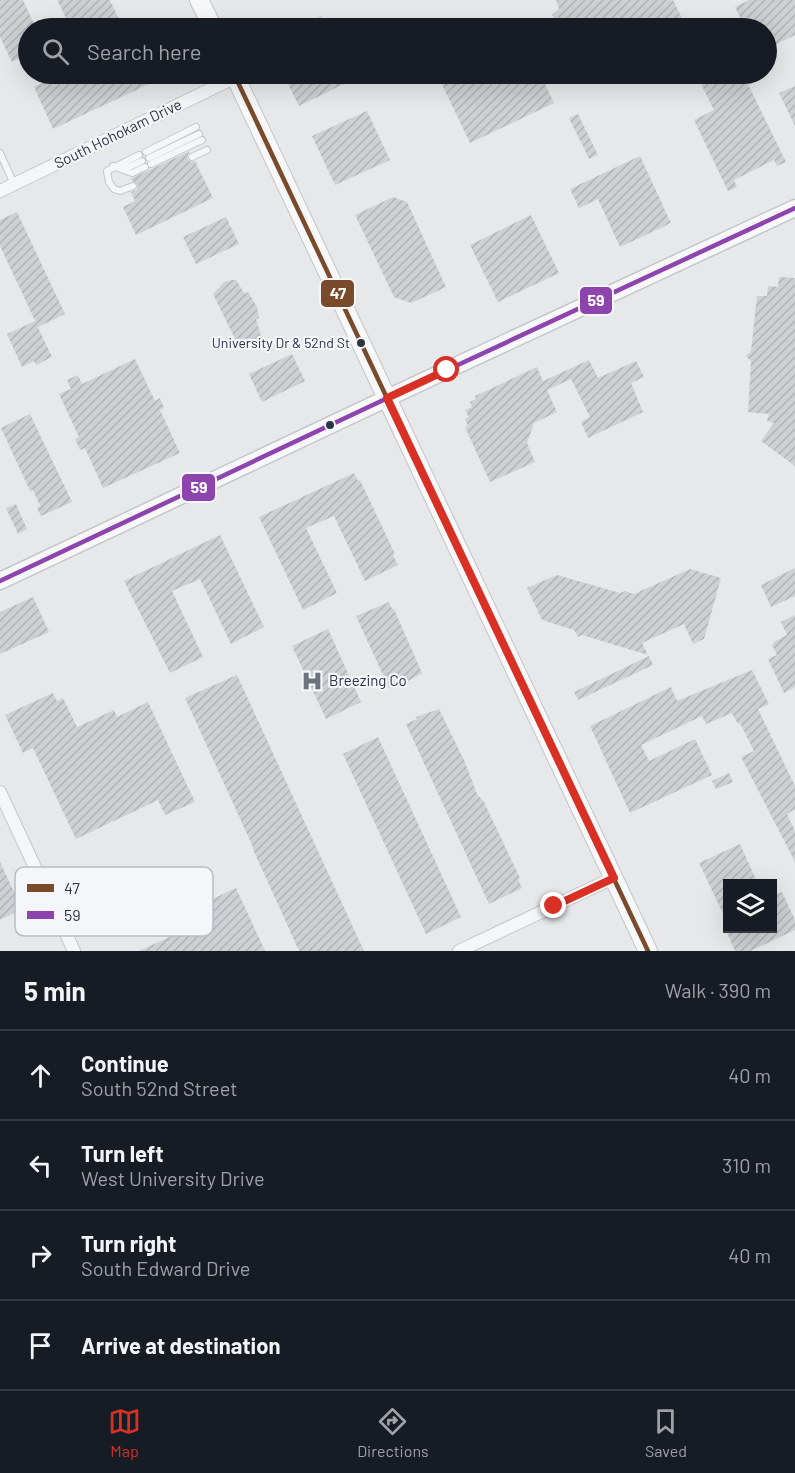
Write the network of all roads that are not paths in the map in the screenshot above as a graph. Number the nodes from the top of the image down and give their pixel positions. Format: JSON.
{"nodes":[{"id":1,"x":199,"y":0,"type":"edge"},
{"id":2,"x":208,"y":18,"type":"edge"},
{"id":3,"x":217,"y":84,"type":"edge"},
{"id":4,"x":239,"y":84,"type":"edge"},
{"id":5,"x":199,"y":134,"type":"dead end"},
{"id":6,"x":207,"y":150,"type":"dead end"},
{"id":7,"x":0,"y":153,"type":"edge"},
{"id":8,"x":192,"y":157,"type":"dead end"},
{"id":9,"x":145,"y":159,"type":"junction"},
{"id":10,"x":113,"y":166,"type":"junction"},
{"id":11,"x":14,"y":184,"type":"junction"},
{"id":12,"x":133,"y":186,"type":"dead end"},
{"id":13,"x":0,"y":191,"type":"edge"},
{"id":14,"x":795,"y":208,"type":"edge"},
{"id":15,"x":387,"y":398,"type":"junction"},
{"id":16,"x":0,"y":581,"type":"edge"},
{"id":17,"x":0,"y":792,"type":"edge"},
{"id":18,"x":35,"y":867,"type":"edge"},
{"id":19,"x":614,"y":878,"type":"junction"},
{"id":20,"x":67,"y":936,"type":"edge"},
{"id":21,"x":74,"y":951,"type":"edge"},
{"id":22,"x":459,"y":951,"type":"edge"},
{"id":23,"x":648,"y":951,"type":"edge"}],
"edges":[{"from":1,"to":2,"type":"main road"},
{"from":3,"to":11,"type":"street","name":"South Hohokam Drive"},
{"from":4,"to":15,"type":"main road"},
{"from":5,"to":9,"type":"lane"},
{"from":6,"to":8,"type":"lane"},
{"from":7,"to":11,"type":"lane"},
{"from":9,"to":10,"type":"lane"},
{"from":9,"to":10,"type":"lane"},
{"from":10,"to":12,"type":"lane"},
{"from":11,"to":13,"type":"street","name":"South Hohokam Drive"},
{"from":14,"to":15,"type":"main road"},
{"from":15,"to":16,"type":"main road"},
{"from":15,"to":19,"type":"main road"},
{"from":17,"to":18,"type":"street"},
{"from":19,"to":22,"type":"street"},
{"from":19,"to":23,"type":"main road"},
{"from":20,"to":21,"type":"street"}]}
